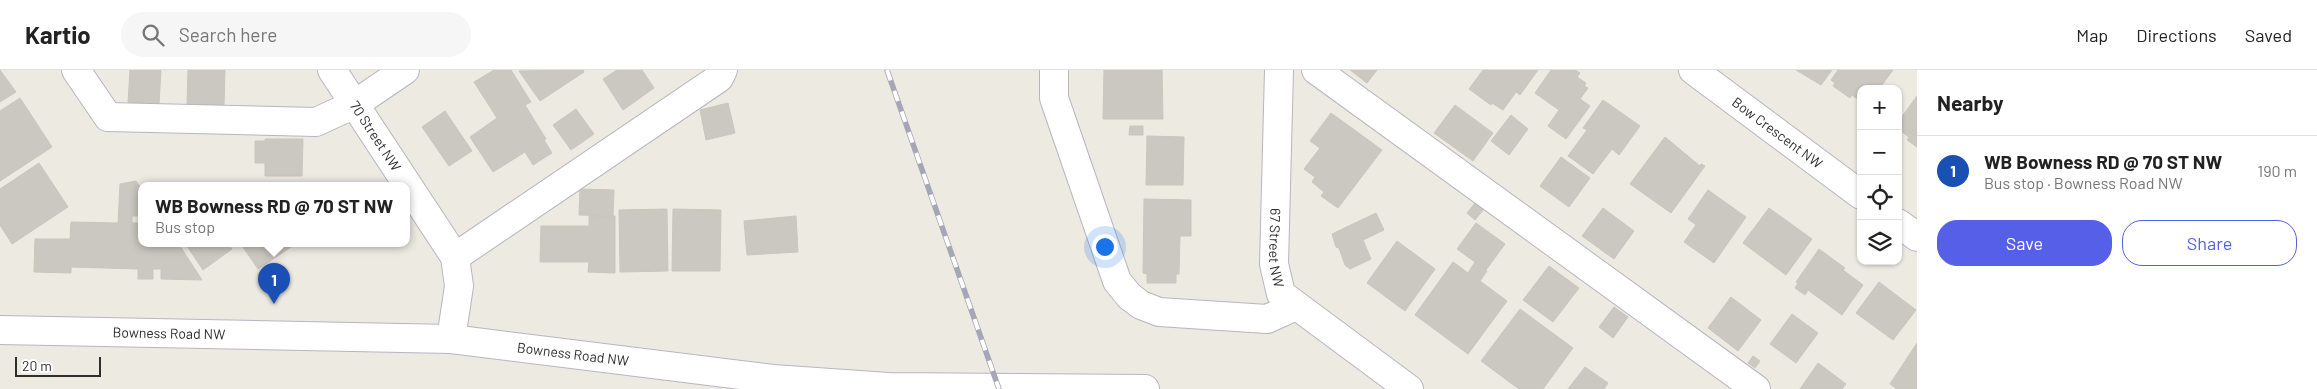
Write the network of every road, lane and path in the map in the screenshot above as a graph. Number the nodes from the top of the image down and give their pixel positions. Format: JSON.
{"nodes":[{"id":1,"x":76,"y":70,"type":"edge"},
{"id":2,"x":332,"y":70,"type":"edge"},
{"id":3,"x":406,"y":70,"type":"edge"},
{"id":4,"x":723,"y":70,"type":"edge"},
{"id":5,"x":1054,"y":70,"type":"edge"},
{"id":6,"x":1279,"y":70,"type":"edge"},
{"id":7,"x":1316,"y":70,"type":"edge"},
{"id":8,"x":1693,"y":70,"type":"edge"},
{"id":9,"x":355,"y":104,"type":"junction"},
{"id":10,"x":406,"y":182,"type":"edge"},
{"id":11,"x":410,"y":188,"type":"edge"},
{"id":12,"x":1857,"y":192,"type":"edge"},
{"id":13,"x":1902,"y":226,"type":"edge"},
{"id":14,"x":1917,"y":237,"type":"edge"},
{"id":15,"x":455,"y":257,"type":"junction"},
{"id":16,"x":1296,"y":306,"type":"junction"},
{"id":17,"x":0,"y":330,"type":"edge"},
{"id":18,"x":451,"y":339,"type":"junction"},
{"id":19,"x":1145,"y":389,"type":"edge"},
{"id":20,"x":1409,"y":389,"type":"edge"},
{"id":21,"x":1756,"y":389,"type":"edge"}],
"edges":[{"from":1,"to":9,"type":"street"},
{"from":2,"to":9,"type":"street","name":"70 Street NW"},
{"from":3,"to":9,"type":"street"},
{"from":4,"to":15,"type":"street"},
{"from":5,"to":16,"type":"street"},
{"from":6,"to":16,"type":"street","name":"67 Street NW"},
{"from":7,"to":21,"type":"street"},
{"from":8,"to":12,"type":"street","name":"Bow Crescent NW"},
{"from":9,"to":10,"type":"street","name":"70 Street NW"},
{"from":11,"to":15,"type":"street","name":"70 Street NW"},
{"from":13,"to":14,"type":"street"},
{"from":15,"to":18,"type":"street","name":"70 Street NW"},
{"from":16,"to":20,"type":"street","name":"67 Street NW"},
{"from":17,"to":18,"type":"street","name":"Bowness Road NW"},
{"from":18,"to":19,"type":"street","name":"Bowness Road NW"}]}
